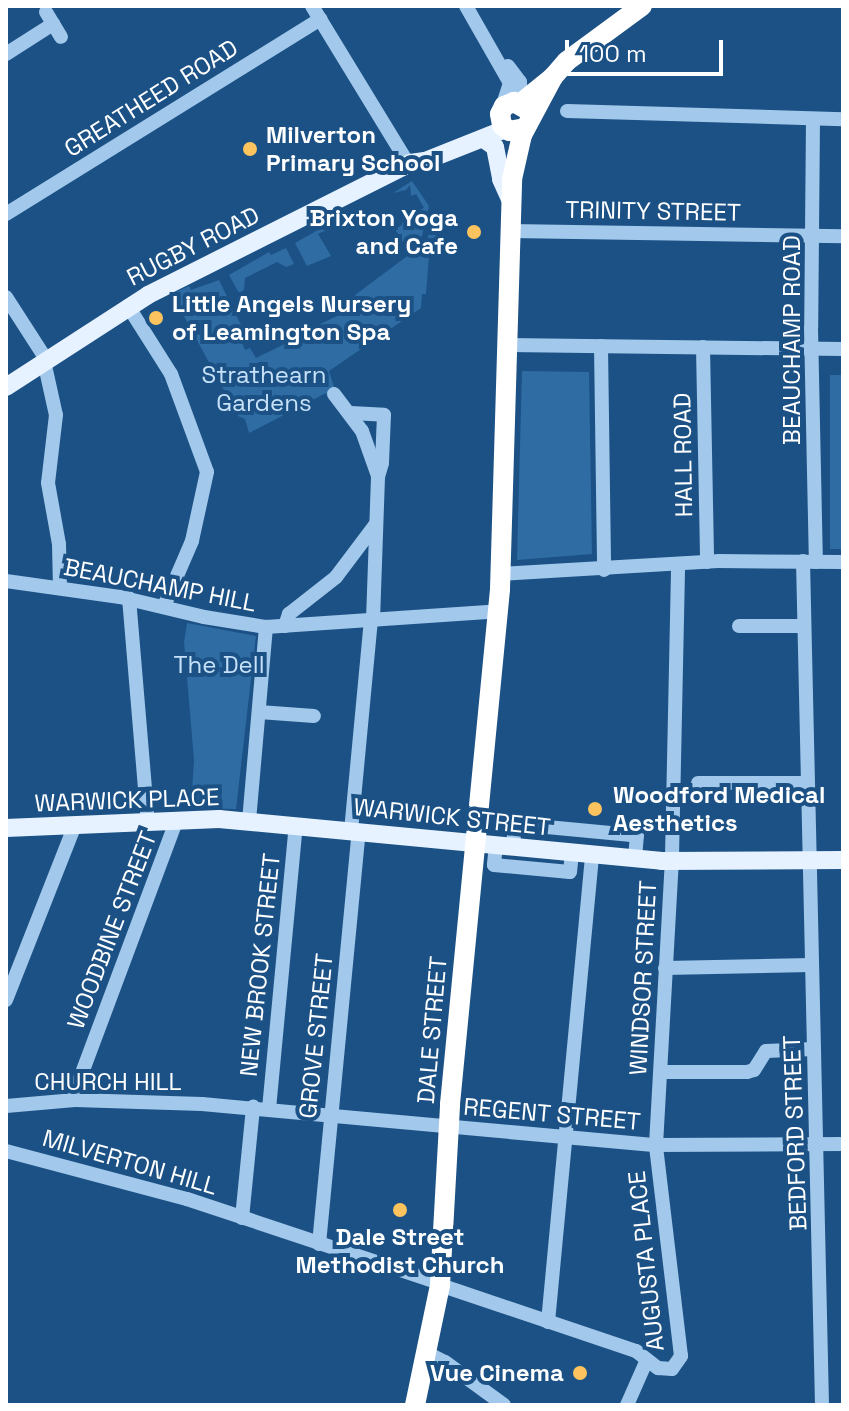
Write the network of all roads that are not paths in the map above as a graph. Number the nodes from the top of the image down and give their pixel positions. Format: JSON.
{"nodes":[{"id":1,"x":466,"y":6,"type":"edge"},
{"id":2,"x":642,"y":6,"type":"edge"},
{"id":3,"x":316,"y":13,"type":"edge"},
{"id":4,"x":53,"y":24,"type":"dead end"},
{"id":5,"x":494,"y":51,"type":"junction"},
{"id":6,"x":6,"y":54,"type":"edge"},
{"id":7,"x":518,"y":79,"type":"junction"},
{"id":8,"x":548,"y":82,"type":"junction"},
{"id":9,"x":567,"y":111,"type":"dead end"},
{"id":10,"x":514,"y":118,"type":"junction"},
{"id":11,"x":813,"y":119,"type":"junction"},
{"id":12,"x":843,"y":119,"type":"edge"},
{"id":13,"x":485,"y":140,"type":"junction"},
{"id":14,"x":409,"y":163,"type":"junction"},
{"id":15,"x":511,"y":201,"type":"junction"},
{"id":16,"x":6,"y":214,"type":"edge"},
{"id":17,"x":511,"y":231,"type":"junction"},
{"id":18,"x":813,"y":235,"type":"junction"},
{"id":19,"x":843,"y":236,"type":"edge"},
{"id":20,"x":6,"y":297,"type":"edge"},
{"id":21,"x":128,"y":306,"type":"junction"},
{"id":22,"x":508,"y":345,"type":"junction"},
{"id":23,"x":601,"y":346,"type":"junction"},
{"id":24,"x":703,"y":347,"type":"junction"},
{"id":25,"x":812,"y":348,"type":"junction"},
{"id":26,"x":843,"y":349,"type":"edge"},
{"id":27,"x":45,"y":360,"type":"junction"},
{"id":28,"x":6,"y":387,"type":"edge"},
{"id":29,"x":334,"y":394,"type":"dead end"},
{"id":30,"x":351,"y":413,"type":"junction"},
{"id":31,"x":378,"y":477,"type":"junction"},
{"id":32,"x":376,"y":523,"type":"junction"},
{"id":33,"x":707,"y":562,"type":"junction"},
{"id":34,"x":810,"y":562,"type":"junction"},
{"id":35,"x":843,"y":562,"type":"edge"},
{"id":36,"x":678,"y":564,"type":"junction"},
{"id":37,"x":604,"y":570,"type":"junction"},
{"id":38,"x":501,"y":574,"type":"junction"},
{"id":39,"x":6,"y":581,"type":"edge"},
{"id":40,"x":60,"y":587,"type":"junction"},
{"id":41,"x":129,"y":598,"type":"junction"},
{"id":42,"x":164,"y":606,"type":"junction"},
{"id":43,"x":498,"y":611,"type":"junction"},
{"id":44,"x":372,"y":621,"type":"junction"},
{"id":45,"x":285,"y":626,"type":"junction"},
{"id":46,"x":739,"y":626,"type":"dead end"},
{"id":47,"x":804,"y":626,"type":"junction"},
{"id":48,"x":266,"y":627,"type":"junction"},
{"id":49,"x":259,"y":712,"type":"junction"},
{"id":50,"x":314,"y":716,"type":"dead end"},
{"id":51,"x":698,"y":783,"type":"dead end"},
{"id":52,"x":807,"y":783,"type":"junction"},
{"id":53,"x":176,"y":821,"type":"junction"},
{"id":54,"x":249,"y":821,"type":"junction"},
{"id":55,"x":148,"y":822,"type":"junction"},
{"id":56,"x":75,"y":825,"type":"junction"},
{"id":57,"x":296,"y":825,"type":"junction"},
{"id":58,"x":6,"y":828,"type":"edge"},
{"id":59,"x":355,"y":832,"type":"junction"},
{"id":60,"x":495,"y":845,"type":"junction"},
{"id":61,"x":572,"y":853,"type":"junction"},
{"id":62,"x":592,"y":855,"type":"junction"},
{"id":63,"x":635,"y":859,"type":"junction"},
{"id":64,"x":808,"y":860,"type":"junction"},
{"id":65,"x":843,"y":860,"type":"edge"},
{"id":66,"x":671,"y":862,"type":"junction"},
{"id":67,"x":811,"y":965,"type":"junction"},
{"id":68,"x":665,"y":968,"type":"junction"},
{"id":69,"x":6,"y":1000,"type":"edge"},
{"id":70,"x":814,"y":1049,"type":"junction"},
{"id":71,"x":661,"y":1072,"type":"junction"},
{"id":72,"x":75,"y":1100,"type":"junction"},
{"id":73,"x":211,"y":1105,"type":"joint"},
{"id":74,"x":6,"y":1106,"type":"edge"},
{"id":75,"x":261,"y":1108,"type":"junction"},
{"id":76,"x":330,"y":1114,"type":"junction"},
{"id":77,"x":449,"y":1126,"type":"junction"},
{"id":78,"x":566,"y":1137,"type":"junction"},
{"id":79,"x":818,"y":1144,"type":"junction"},
{"id":80,"x":843,"y":1144,"type":"edge"},
{"id":81,"x":656,"y":1145,"type":"junction"},
{"id":82,"x":6,"y":1151,"type":"edge"},
{"id":83,"x":242,"y":1218,"type":"junction"},
{"id":84,"x":319,"y":1244,"type":"junction"},
{"id":85,"x":435,"y":1283,"type":"junction"},
{"id":86,"x":548,"y":1322,"type":"junction"},
{"id":87,"x":426,"y":1344,"type":"junction"},
{"id":88,"x":646,"y":1362,"type":"junction"},
{"id":89,"x":672,"y":1369,"type":"joint"},
{"id":90,"x":415,"y":1405,"type":"edge"},
{"id":91,"x":504,"y":1405,"type":"edge"},
{"id":92,"x":627,"y":1405,"type":"edge"},
{"id":93,"x":822,"y":1405,"type":"edge"}],
"edges":[{"from":1,"to":5,"type":"street"},
{"from":2,"to":8,"type":"highway"},
{"from":3,"to":14,"type":"street","name":"GREATHEED ROAD"},
{"from":3,"to":16,"type":"street","name":"GREATHEED ROAD"},
{"from":4,"to":6,"type":"street"},
{"from":5,"to":7,"type":"street"},
{"from":5,"to":10,"type":"street"},
{"from":7,"to":8,"type":"street"},
{"from":7,"to":10,"type":"street"},
{"from":8,"to":10,"type":"highway"},
{"from":9,"to":11,"type":"street"},
{"from":10,"to":13,"type":"main road","name":"RUGBY ROAD"},
{"from":10,"to":14,"type":"main road","name":"RUGBY ROAD"},
{"from":10,"to":15,"type":"highway","name":"DALE STREET"},
{"from":11,"to":12,"type":"street"},
{"from":11,"to":18,"type":"street","name":"BEAUCHAMP ROAD"},
{"from":13,"to":14,"type":"main road","name":"RUGBY ROAD"},
{"from":13,"to":15,"type":"main road"},
{"from":14,"to":21,"type":"main road","name":"RUGBY ROAD"},
{"from":15,"to":17,"type":"highway","name":"DALE STREET"},
{"from":17,"to":18,"type":"street","name":"TRINITY STREET"},
{"from":17,"to":22,"type":"highway","name":"DALE STREET"},
{"from":18,"to":19,"type":"street","name":"TRINITY STREET"},
{"from":18,"to":25,"type":"street","name":"BEAUCHAMP ROAD"},
{"from":20,"to":27,"type":"street"},
{"from":21,"to":27,"type":"main road","name":"RUGBY ROAD"},
{"from":21,"to":42,"type":"street"},
{"from":22,"to":23,"type":"street"},
{"from":22,"to":38,"type":"highway","name":"DALE STREET"},
{"from":23,"to":24,"type":"street"},
{"from":23,"to":37,"type":"street"},
{"from":24,"to":25,"type":"street"},
{"from":24,"to":33,"type":"street","name":"HALL ROAD"},
{"from":25,"to":26,"type":"street"},
{"from":25,"to":34,"type":"street","name":"BEAUCHAMP ROAD"},
{"from":27,"to":28,"type":"main road","name":"RUGBY ROAD"},
{"from":27,"to":40,"type":"street"},
{"from":29,"to":30,"type":"street"},
{"from":30,"to":31,"type":"street"},
{"from":30,"to":31,"type":"street","name":"GROVE STREET"},
{"from":31,"to":32,"type":"street","name":"GROVE STREET"},
{"from":32,"to":44,"type":"street","name":"GROVE STREET"},
{"from":32,"to":45,"type":"street"},
{"from":33,"to":34,"type":"street"},
{"from":33,"to":36,"type":"street"},
{"from":34,"to":35,"type":"street"},
{"from":34,"to":47,"type":"street","name":"BEAUCHAMP ROAD"},
{"from":36,"to":37,"type":"street"},
{"from":36,"to":66,"type":"street","name":"WINDSOR STREET"},
{"from":37,"to":38,"type":"street"},
{"from":38,"to":43,"type":"highway","name":"DALE STREET"},
{"from":39,"to":40,"type":"street","name":"BEAUCHAMP HILL"},
{"from":40,"to":41,"type":"street","name":"BEAUCHAMP HILL"},
{"from":41,"to":42,"type":"street","name":"BEAUCHAMP HILL"},
{"from":41,"to":55,"type":"street"},
{"from":42,"to":48,"type":"street","name":"BEAUCHAMP HILL"},
{"from":43,"to":44,"type":"street","name":"BEAUCHAMP HILL"},
{"from":43,"to":60,"type":"highway","name":"DALE STREET"},
{"from":44,"to":45,"type":"street","name":"BEAUCHAMP HILL"},
{"from":44,"to":59,"type":"street","name":"GROVE STREET"},
{"from":45,"to":48,"type":"street","name":"BEAUCHAMP HILL"},
{"from":46,"to":47,"type":"street"},
{"from":47,"to":52,"type":"street","name":"BEAUCHAMP ROAD"},
{"from":48,"to":49,"type":"street"},
{"from":49,"to":50,"type":"street"},
{"from":49,"to":54,"type":"street"},
{"from":51,"to":52,"type":"street"},
{"from":52,"to":64,"type":"street","name":"BEDFORD STREET"},
{"from":53,"to":54,"type":"main road","name":"WARWICK PLACE"},
{"from":53,"to":55,"type":"main road","name":"WARWICK PLACE"},
{"from":53,"to":72,"type":"street","name":"WOODBINE STREET"},
{"from":54,"to":57,"type":"main road","name":"WARWICK STREET"},
{"from":55,"to":56,"type":"main road","name":"WARWICK PLACE"},
{"from":56,"to":58,"type":"main road","name":"WARWICK PLACE"},
{"from":56,"to":69,"type":"street"},
{"from":57,"to":59,"type":"main road","name":"WARWICK STREET"},
{"from":57,"to":75,"type":"street","name":"NEW BROOK STREET"},
{"from":59,"to":60,"type":"main road","name":"WARWICK STREET"},
{"from":59,"to":76,"type":"street","name":"GROVE STREET"},
{"from":60,"to":61,"type":"main road","name":"WARWICK STREET"},
{"from":60,"to":61,"type":"street"},
{"from":60,"to":63,"type":"street"},
{"from":60,"to":77,"type":"highway","name":"DALE STREET"},
{"from":61,"to":62,"type":"main road","name":"WARWICK STREET"},
{"from":62,"to":63,"type":"main road","name":"WARWICK STREET"},
{"from":62,"to":78,"type":"street"},
{"from":63,"to":66,"type":"main road","name":"WARWICK STREET"},
{"from":64,"to":65,"type":"main road","name":"WARWICK STREET"},
{"from":64,"to":66,"type":"main road","name":"WARWICK STREET"},
{"from":64,"to":67,"type":"street","name":"BEDFORD STREET"},
{"from":66,"to":68,"type":"street","name":"WINDSOR STREET"},
{"from":67,"to":68,"type":"street"},
{"from":67,"to":70,"type":"street","name":"BEDFORD STREET"},
{"from":68,"to":71,"type":"street","name":"WINDSOR STREET"},
{"from":70,"to":71,"type":"street"},
{"from":70,"to":79,"type":"street","name":"BEDFORD STREET"},
{"from":71,"to":81,"type":"street","name":"WINDSOR STREET"},
{"from":72,"to":73,"type":"street","name":"CHURCH HILL"},
{"from":72,"to":74,"type":"street","name":"CHURCH HILL"},
{"from":73,"to":75,"type":"street","name":"REGENT STREET"},
{"from":75,"to":76,"type":"street","name":"REGENT STREET"},
{"from":75,"to":83,"type":"street","name":"NEW BROOK STREET"},
{"from":76,"to":77,"type":"street","name":"REGENT STREET"},
{"from":76,"to":84,"type":"street","name":"GROVE STREET"},
{"from":77,"to":78,"type":"street","name":"REGENT STREET"},
{"from":77,"to":85,"type":"highway","name":"DALE STREET"},
{"from":78,"to":81,"type":"street","name":"REGENT STREET"},
{"from":78,"to":86,"type":"street"},
{"from":79,"to":80,"type":"street","name":"REGENT STREET"},
{"from":79,"to":81,"type":"street","name":"REGENT STREET"},
{"from":79,"to":93,"type":"street","name":"BEDFORD STREET"},
{"from":81,"to":89,"type":"street","name":"AUGUSTA PLACE"},
{"from":82,"to":83,"type":"street","name":"MILVERTON HILL"},
{"from":83,"to":84,"type":"street","name":"MILVERTON HILL"},
{"from":84,"to":85,"type":"street","name":"MILVERTON HILL"},
{"from":85,"to":86,"type":"street","name":"MILVERTON HILL"},
{"from":85,"to":87,"type":"highway","name":"DALE STREET"},
{"from":86,"to":88,"type":"street","name":"MILVERTON HILL"},
{"from":87,"to":90,"type":"highway","name":"DALE STREET"},
{"from":87,"to":91,"type":"street"},
{"from":88,"to":89,"type":"street","name":"MILVERTON HILL"},
{"from":88,"to":92,"type":"street","name":"AUGUSTA PLACE"}]}
